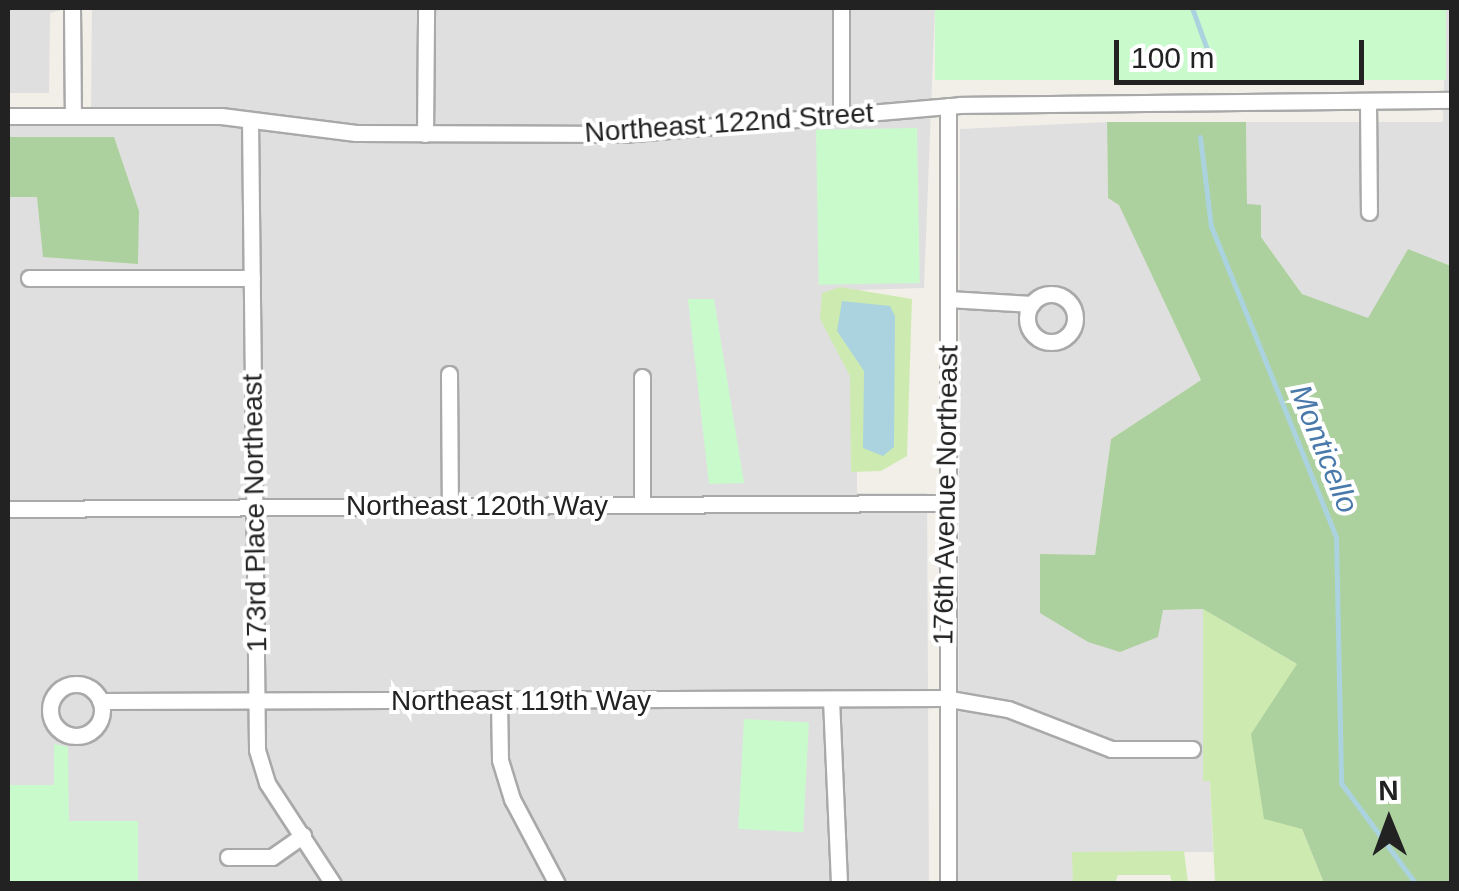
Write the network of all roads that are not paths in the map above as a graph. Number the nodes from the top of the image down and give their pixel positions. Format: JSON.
{"nodes":[{"id":1,"x":72,"y":8,"type":"edge"},
{"id":2,"x":426,"y":8,"type":"edge"},
{"id":3,"x":841,"y":8,"type":"edge"},
{"id":4,"x":1452,"y":100,"type":"edge"},
{"id":5,"x":1368,"y":102,"type":"junction"},
{"id":6,"x":948,"y":106,"type":"junction"},
{"id":7,"x":842,"y":114,"type":"junction"},
{"id":8,"x":8,"y":116,"type":"edge"},
{"id":9,"x":72,"y":116,"type":"junction"},
{"id":10,"x":250,"y":120,"type":"junction"},
{"id":11,"x":425,"y":134,"type":"junction"},
{"id":12,"x":1369,"y":212,"type":"dead end"},
{"id":13,"x":28,"y":278,"type":"dead end"},
{"id":14,"x":252,"y":278,"type":"junction"},
{"id":15,"x":948,"y":298,"type":"junction"},
{"id":16,"x":1032,"y":304,"type":"dead end"},
{"id":17,"x":449,"y":374,"type":"dead end"},
{"id":18,"x":642,"y":377,"type":"dead end"},
{"id":19,"x":946,"y":504,"type":"junction"},
{"id":20,"x":642,"y":505,"type":"junction"},
{"id":21,"x":450,"y":507,"type":"junction"},
{"id":22,"x":256,"y":508,"type":"junction"},
{"id":23,"x":8,"y":510,"type":"edge"},
{"id":24,"x":257,"y":695,"type":"junction"},
{"id":25,"x":944,"y":698,"type":"junction"},
{"id":26,"x":830,"y":699,"type":"junction"},
{"id":27,"x":100,"y":701,"type":"dead end"},
{"id":28,"x":500,"y":701,"type":"junction"},
{"id":29,"x":1192,"y":749,"type":"dead end"},
{"id":30,"x":303,"y":836,"type":"junction"},
{"id":31,"x":228,"y":857,"type":"dead end"},
{"id":32,"x":333,"y":884,"type":"edge"},
{"id":33,"x":556,"y":884,"type":"edge"},
{"id":34,"x":839,"y":884,"type":"edge"},
{"id":35,"x":948,"y":884,"type":"edge"}],
"edges":[{"from":1,"to":9,"type":"street"},
{"from":2,"to":11,"type":"street"},
{"from":3,"to":7,"type":"street"},
{"from":4,"to":5,"type":"street","name":"Northeast 122nd Street"},
{"from":5,"to":6,"type":"street","name":"Northeast 122nd Street"},
{"from":5,"to":12,"type":"street"},
{"from":6,"to":7,"type":"street","name":"Northeast 122nd Street"},
{"from":6,"to":15,"type":"street","name":"176th Avenue Northeast"},
{"from":7,"to":11,"type":"street","name":"Northeast 122nd Street"},
{"from":8,"to":9,"type":"street","name":"Northeast 122nd Street"},
{"from":9,"to":10,"type":"street","name":"Northeast 122nd Street"},
{"from":10,"to":11,"type":"street","name":"Northeast 122nd Street"},
{"from":10,"to":14,"type":"street","name":"173rd Place Northeast"},
{"from":13,"to":14,"type":"street"},
{"from":14,"to":22,"type":"street","name":"173rd Place Northeast"},
{"from":15,"to":16,"type":"street"},
{"from":15,"to":19,"type":"street","name":"176th Avenue Northeast"},
{"from":17,"to":21,"type":"street"},
{"from":18,"to":20,"type":"street"},
{"from":19,"to":20,"type":"street","name":"Northeast 120th Way"},
{"from":19,"to":25,"type":"street","name":"176th Avenue Northeast"},
{"from":20,"to":21,"type":"street","name":"Northeast 120th Way"},
{"from":21,"to":22,"type":"street","name":"Northeast 120th Way"},
{"from":22,"to":23,"type":"street","name":"Northeast 120th Way"},
{"from":22,"to":24,"type":"street","name":"173rd Place Northeast"},
{"from":24,"to":27,"type":"street","name":"Northeast 119th Way"},
{"from":24,"to":28,"type":"street","name":"Northeast 119th Way"},
{"from":24,"to":30,"type":"street","name":"173rd Place Northeast"},
{"from":25,"to":26,"type":"street","name":"Northeast 119th Way"},
{"from":25,"to":29,"type":"street","name":"Northeast 119th Way"},
{"from":25,"to":35,"type":"street","name":"176th Avenue Northeast"},
{"from":26,"to":28,"type":"street","name":"Northeast 119th Way"},
{"from":26,"to":34,"type":"street"},
{"from":28,"to":33,"type":"street"},
{"from":30,"to":31,"type":"street"},
{"from":30,"to":32,"type":"street","name":"173rd Place Northeast"}]}
